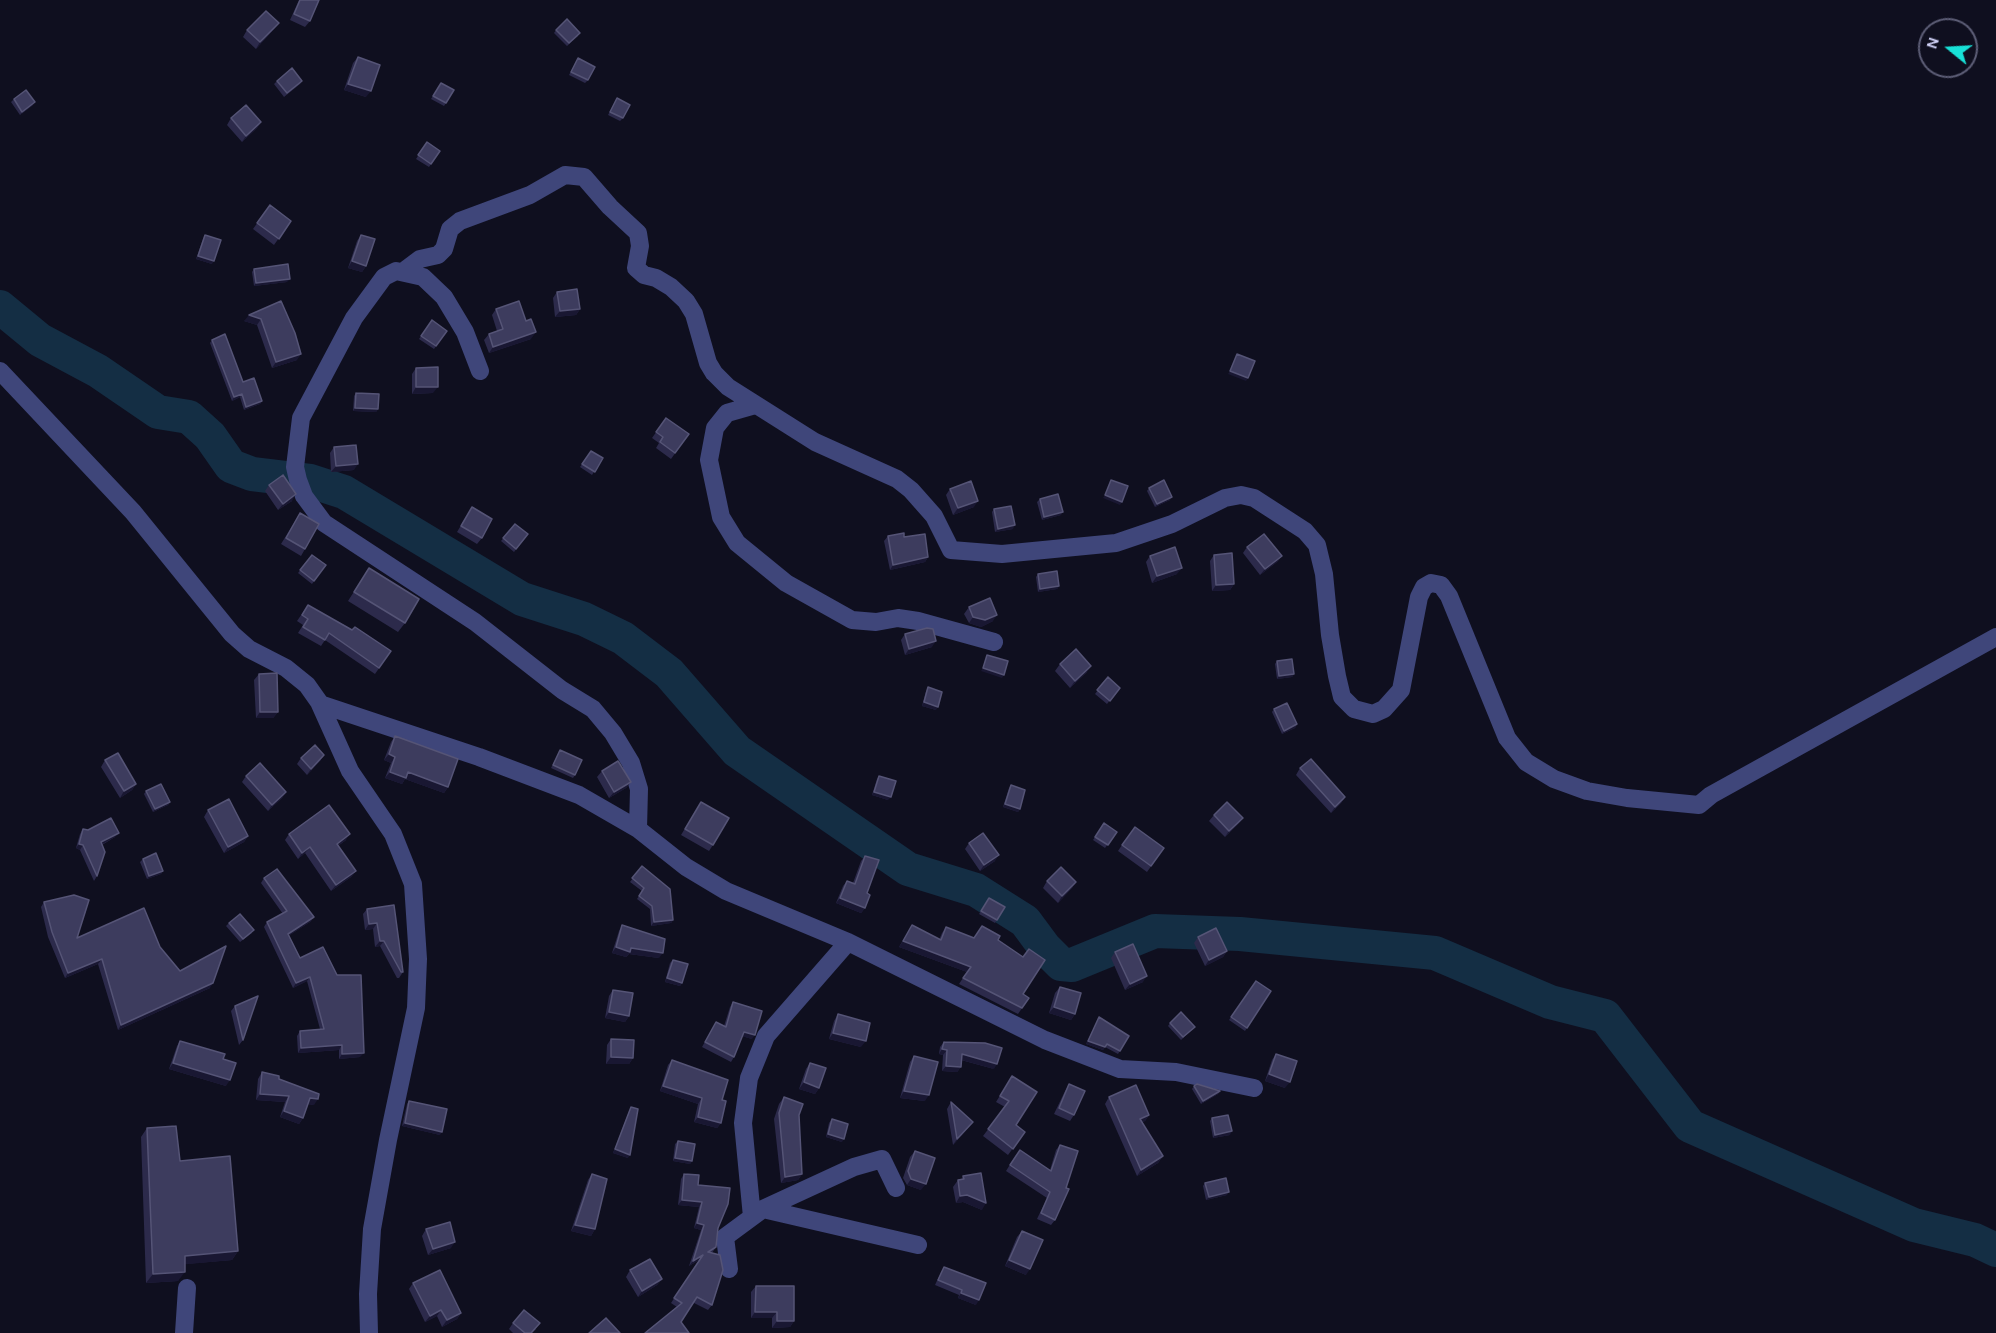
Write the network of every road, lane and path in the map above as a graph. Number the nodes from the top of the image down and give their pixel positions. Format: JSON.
{"nodes":[{"id":1,"x":404,"y":271,"type":"junction"},
{"id":2,"x":0,"y":371,"type":"edge"},
{"id":3,"x":480,"y":371,"type":"dead end"},
{"id":4,"x":755,"y":405,"type":"junction"},
{"id":5,"x":1996,"y":637,"type":"edge"},
{"id":6,"x":994,"y":642,"type":"dead end"},
{"id":7,"x":320,"y":704,"type":"junction"},
{"id":8,"x":638,"y":829,"type":"junction"},
{"id":9,"x":848,"y":942,"type":"junction"},
{"id":10,"x":1254,"y":1088,"type":"dead end"},
{"id":11,"x":896,"y":1188,"type":"dead end"},
{"id":12,"x":757,"y":1213,"type":"junction"},
{"id":13,"x":918,"y":1245,"type":"dead end"},
{"id":14,"x":729,"y":1269,"type":"dead end"},
{"id":15,"x":187,"y":1288,"type":"dead end"},
{"id":16,"x":184,"y":1333,"type":"edge"},
{"id":17,"x":369,"y":1333,"type":"edge"}],
"edges":[{"from":1,"to":3,"type":"street"},
{"from":1,"to":4,"type":"street"},
{"from":1,"to":8,"type":"street"},
{"from":2,"to":7,"type":"street"},
{"from":4,"to":5,"type":"street"},
{"from":4,"to":6,"type":"street"},
{"from":7,"to":8,"type":"street"},
{"from":7,"to":17,"type":"street"},
{"from":8,"to":9,"type":"street"},
{"from":9,"to":10,"type":"street"},
{"from":9,"to":12,"type":"street"},
{"from":11,"to":12,"type":"street"},
{"from":12,"to":13,"type":"street"},
{"from":12,"to":14,"type":"street"},
{"from":15,"to":16,"type":"street"}]}
